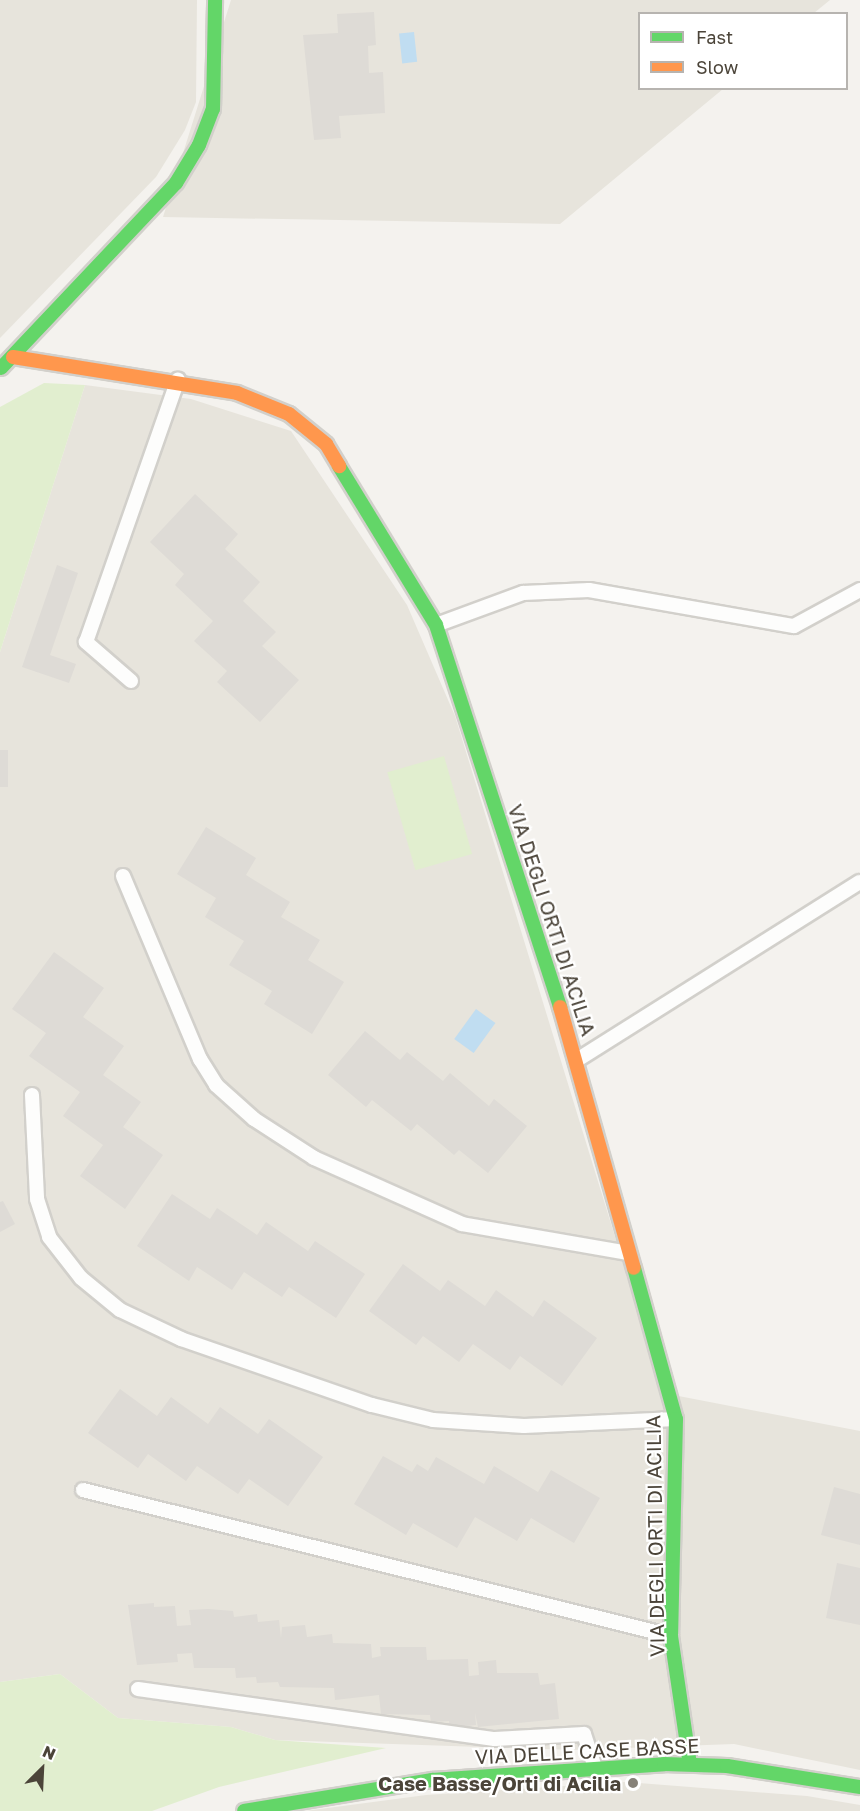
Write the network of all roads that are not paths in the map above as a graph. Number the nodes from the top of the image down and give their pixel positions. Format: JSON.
{"nodes":[{"id":1,"x":214,"y":0,"type":"edge"},
{"id":2,"x":13,"y":357,"type":"junction"},
{"id":3,"x":0,"y":370,"type":"edge"},
{"id":4,"x":178,"y":380,"type":"junction"},
{"id":5,"x":860,"y":590,"type":"edge"},
{"id":6,"x":436,"y":625,"type":"junction"},
{"id":7,"x":131,"y":681,"type":"dead end"},
{"id":8,"x":123,"y":876,"type":"dead end"},
{"id":9,"x":860,"y":882,"type":"edge"},
{"id":10,"x":577,"y":1060,"type":"junction"},
{"id":11,"x":32,"y":1095,"type":"dead end"},
{"id":12,"x":634,"y":1253,"type":"junction"},
{"id":13,"x":676,"y":1419,"type":"junction"},
{"id":14,"x":83,"y":1490,"type":"dead end"},
{"id":15,"x":671,"y":1636,"type":"junction"},
{"id":16,"x":138,"y":1689,"type":"dead end"},
{"id":17,"x":690,"y":1764,"type":"junction"},
{"id":18,"x":595,"y":1767,"type":"junction"},
{"id":19,"x":860,"y":1787,"type":"edge"},
{"id":20,"x":244,"y":1811,"type":"edge"}],
"edges":[{"from":1,"to":2,"type":"street"},
{"from":2,"to":3,"type":"street"},
{"from":2,"to":4,"type":"street","name":"VIA DEGLI ORTI DI ACILIA"},
{"from":4,"to":6,"type":"street","name":"VIA DEGLI ORTI DI ACILIA"},
{"from":4,"to":7,"type":"lane"},
{"from":5,"to":6,"type":"lane"},
{"from":6,"to":10,"type":"street","name":"VIA DEGLI ORTI DI ACILIA"},
{"from":8,"to":12,"type":"lane"},
{"from":9,"to":10,"type":"lane"},
{"from":10,"to":12,"type":"street","name":"VIA DEGLI ORTI DI ACILIA"},
{"from":11,"to":13,"type":"lane"},
{"from":12,"to":13,"type":"street","name":"VIA DEGLI ORTI DI ACILIA"},
{"from":13,"to":15,"type":"street","name":"VIA DEGLI ORTI DI ACILIA"},
{"from":14,"to":15,"type":"lane"},
{"from":15,"to":17,"type":"street","name":"VIA DEGLI ORTI DI ACILIA"},
{"from":16,"to":18,"type":"lane"},
{"from":17,"to":18,"type":"street","name":"VIA DELLE CASE BASSE"},
{"from":17,"to":19,"type":"street","name":"VIA DELLE CASE BASSE"},
{"from":18,"to":20,"type":"street","name":"VIA DELLE CASE BASSE"}]}
